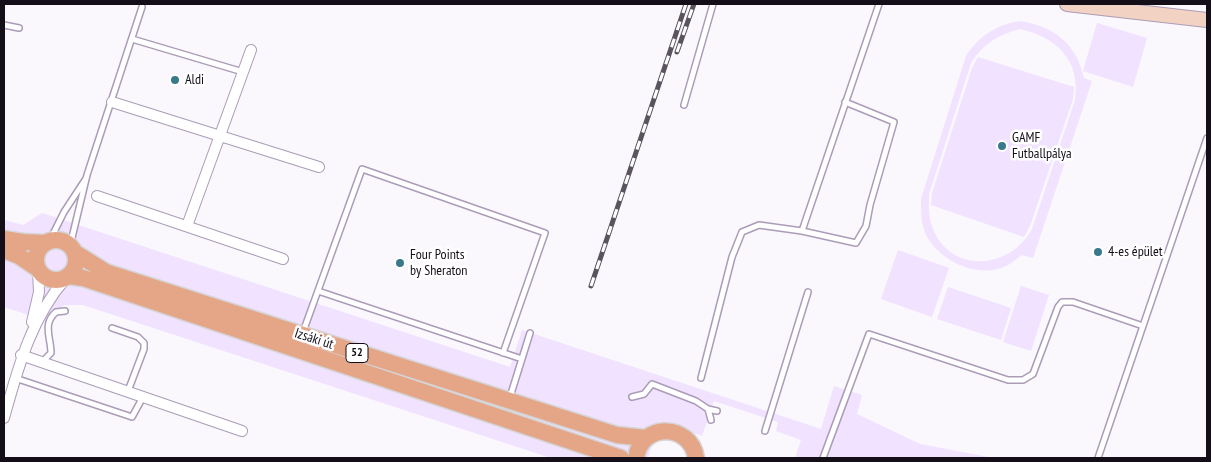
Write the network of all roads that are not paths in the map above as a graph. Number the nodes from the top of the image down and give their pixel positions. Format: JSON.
{"nodes":[{"id":1,"x":713,"y":4,"type":"edge"},
{"id":2,"x":878,"y":4,"type":"edge"},
{"id":3,"x":1067,"y":4,"type":"edge"},
{"id":4,"x":142,"y":7,"type":"dead end"},
{"id":5,"x":1207,"y":20,"type":"edge"},
{"id":6,"x":4,"y":25,"type":"edge"},
{"id":7,"x":19,"y":28,"type":"dead end"},
{"id":8,"x":132,"y":39,"type":"junction"},
{"id":9,"x":251,"y":50,"type":"dead end"},
{"id":10,"x":243,"y":72,"type":"junction"},
{"id":11,"x":112,"y":102,"type":"junction"},
{"id":12,"x":845,"y":102,"type":"junction"},
{"id":13,"x":684,"y":105,"type":"dead end"},
{"id":14,"x":220,"y":136,"type":"junction"},
{"id":15,"x":1207,"y":138,"type":"edge"},
{"id":16,"x":319,"y":167,"type":"dead end"},
{"id":17,"x":88,"y":175,"type":"junction"},
{"id":18,"x":97,"y":196,"type":"dead end"},
{"id":19,"x":187,"y":226,"type":"junction"},
{"id":20,"x":802,"y":231,"type":"junction"},
{"id":21,"x":4,"y":239,"type":"edge"},
{"id":22,"x":48,"y":241,"type":"junction"},
{"id":23,"x":72,"y":249,"type":"junction"},
{"id":24,"x":4,"y":250,"type":"edge"},
{"id":25,"x":283,"y":259,"type":"dead end"},
{"id":26,"x":38,"y":270,"type":"junction"},
{"id":27,"x":67,"y":277,"type":"junction"},
{"id":28,"x":318,"y":291,"type":"junction"},
{"id":29,"x":808,"y":292,"type":"dead end"},
{"id":30,"x":65,"y":312,"type":"dead end"},
{"id":31,"x":1143,"y":326,"type":"junction"},
{"id":32,"x":112,"y":328,"type":"dead end"},
{"id":33,"x":530,"y":333,"type":"dead end"},
{"id":34,"x":302,"y":335,"type":"junction"},
{"id":35,"x":29,"y":337,"type":"junction"},
{"id":36,"x":503,"y":352,"type":"junction"},
{"id":37,"x":21,"y":355,"type":"junction"},
{"id":38,"x":522,"y":359,"type":"junction"},
{"id":39,"x":42,"y":362,"type":"junction"},
{"id":40,"x":15,"y":378,"type":"junction"},
{"id":41,"x":700,"y":378,"type":"dead end"},
{"id":42,"x":128,"y":392,"type":"junction"},
{"id":43,"x":632,"y":396,"type":"dead end"},
{"id":44,"x":143,"y":397,"type":"junction"},
{"id":45,"x":508,"y":400,"type":"junction"},
{"id":46,"x":6,"y":403,"type":"edge"},
{"id":47,"x":708,"y":409,"type":"junction"},
{"id":48,"x":717,"y":411,"type":"dead end"},
{"id":49,"x":4,"y":418,"type":"edge"},
{"id":50,"x":711,"y":420,"type":"dead end"},
{"id":51,"x":242,"y":431,"type":"dead end"},
{"id":52,"x":766,"y":431,"type":"dead end"},
{"id":53,"x":646,"y":438,"type":"junction"},
{"id":54,"x":621,"y":458,"type":"edge"},
{"id":55,"x":636,"y":458,"type":"edge"},
{"id":56,"x":696,"y":458,"type":"edge"},
{"id":57,"x":823,"y":458,"type":"edge"},
{"id":58,"x":1098,"y":458,"type":"edge"}],
"edges":[{"from":1,"to":13,"type":"lane"},
{"from":2,"to":12,"type":"lane"},
{"from":3,"to":5,"type":"street"},
{"from":4,"to":8,"type":"lane"},
{"from":6,"to":7,"type":"lane"},
{"from":8,"to":10,"type":"lane"},
{"from":8,"to":11,"type":"lane"},
{"from":9,"to":10,"type":"street"},
{"from":10,"to":14,"type":"street"},
{"from":11,"to":14,"type":"street"},
{"from":11,"to":17,"type":"lane"},
{"from":12,"to":20,"type":"lane"},
{"from":12,"to":20,"type":"lane"},
{"from":14,"to":16,"type":"street"},
{"from":14,"to":19,"type":"street"},
{"from":15,"to":31,"type":"lane"},
{"from":17,"to":22,"type":"lane"},
{"from":17,"to":23,"type":"lane"},
{"from":18,"to":19,"type":"street"},
{"from":19,"to":25,"type":"street"},
{"from":20,"to":41,"type":"lane"},
{"from":21,"to":22,"type":"main road","number":"52"},
{"from":22,"to":23,"type":"main road","number":"52"},
{"from":22,"to":26,"type":"main road"},
{"from":23,"to":27,"type":"main road"},
{"from":23,"to":34,"type":"main road","name":"Izsáki út","number":"52"},
{"from":24,"to":26,"type":"main road","number":"52"},
{"from":26,"to":27,"type":"main road","number":"52"},
{"from":26,"to":35,"type":"street"},
{"from":27,"to":35,"type":"street"},
{"from":27,"to":54,"type":"main road","name":"Izsáki út","number":"52"},
{"from":28,"to":34,"type":"lane"},
{"from":28,"to":36,"type":"lane"},
{"from":28,"to":36,"type":"lane"},
{"from":29,"to":52,"type":"lane"},
{"from":30,"to":39,"type":"lane"},
{"from":31,"to":57,"type":"lane"},
{"from":31,"to":58,"type":"lane"},
{"from":32,"to":42,"type":"lane"},
{"from":33,"to":38,"type":"lane"},
{"from":34,"to":45,"type":"main road","name":"Izsáki út","number":"52"},
{"from":35,"to":37,"type":"street"},
{"from":36,"to":38,"type":"lane"},
{"from":37,"to":39,"type":"street"},
{"from":37,"to":40,"type":"street"},
{"from":38,"to":45,"type":"lane"},
{"from":39,"to":42,"type":"street"},
{"from":40,"to":44,"type":"lane"},
{"from":40,"to":46,"type":"street"},
{"from":42,"to":44,"type":"street"},
{"from":43,"to":47,"type":"lane"},
{"from":44,"to":51,"type":"street"},
{"from":45,"to":53,"type":"main road","name":"Izsáki út","number":"52"},
{"from":46,"to":49,"type":"street"},
{"from":47,"to":48,"type":"lane"},
{"from":47,"to":50,"type":"lane"},
{"from":53,"to":55,"type":"main road"},
{"from":53,"to":56,"type":"main road"}]}
